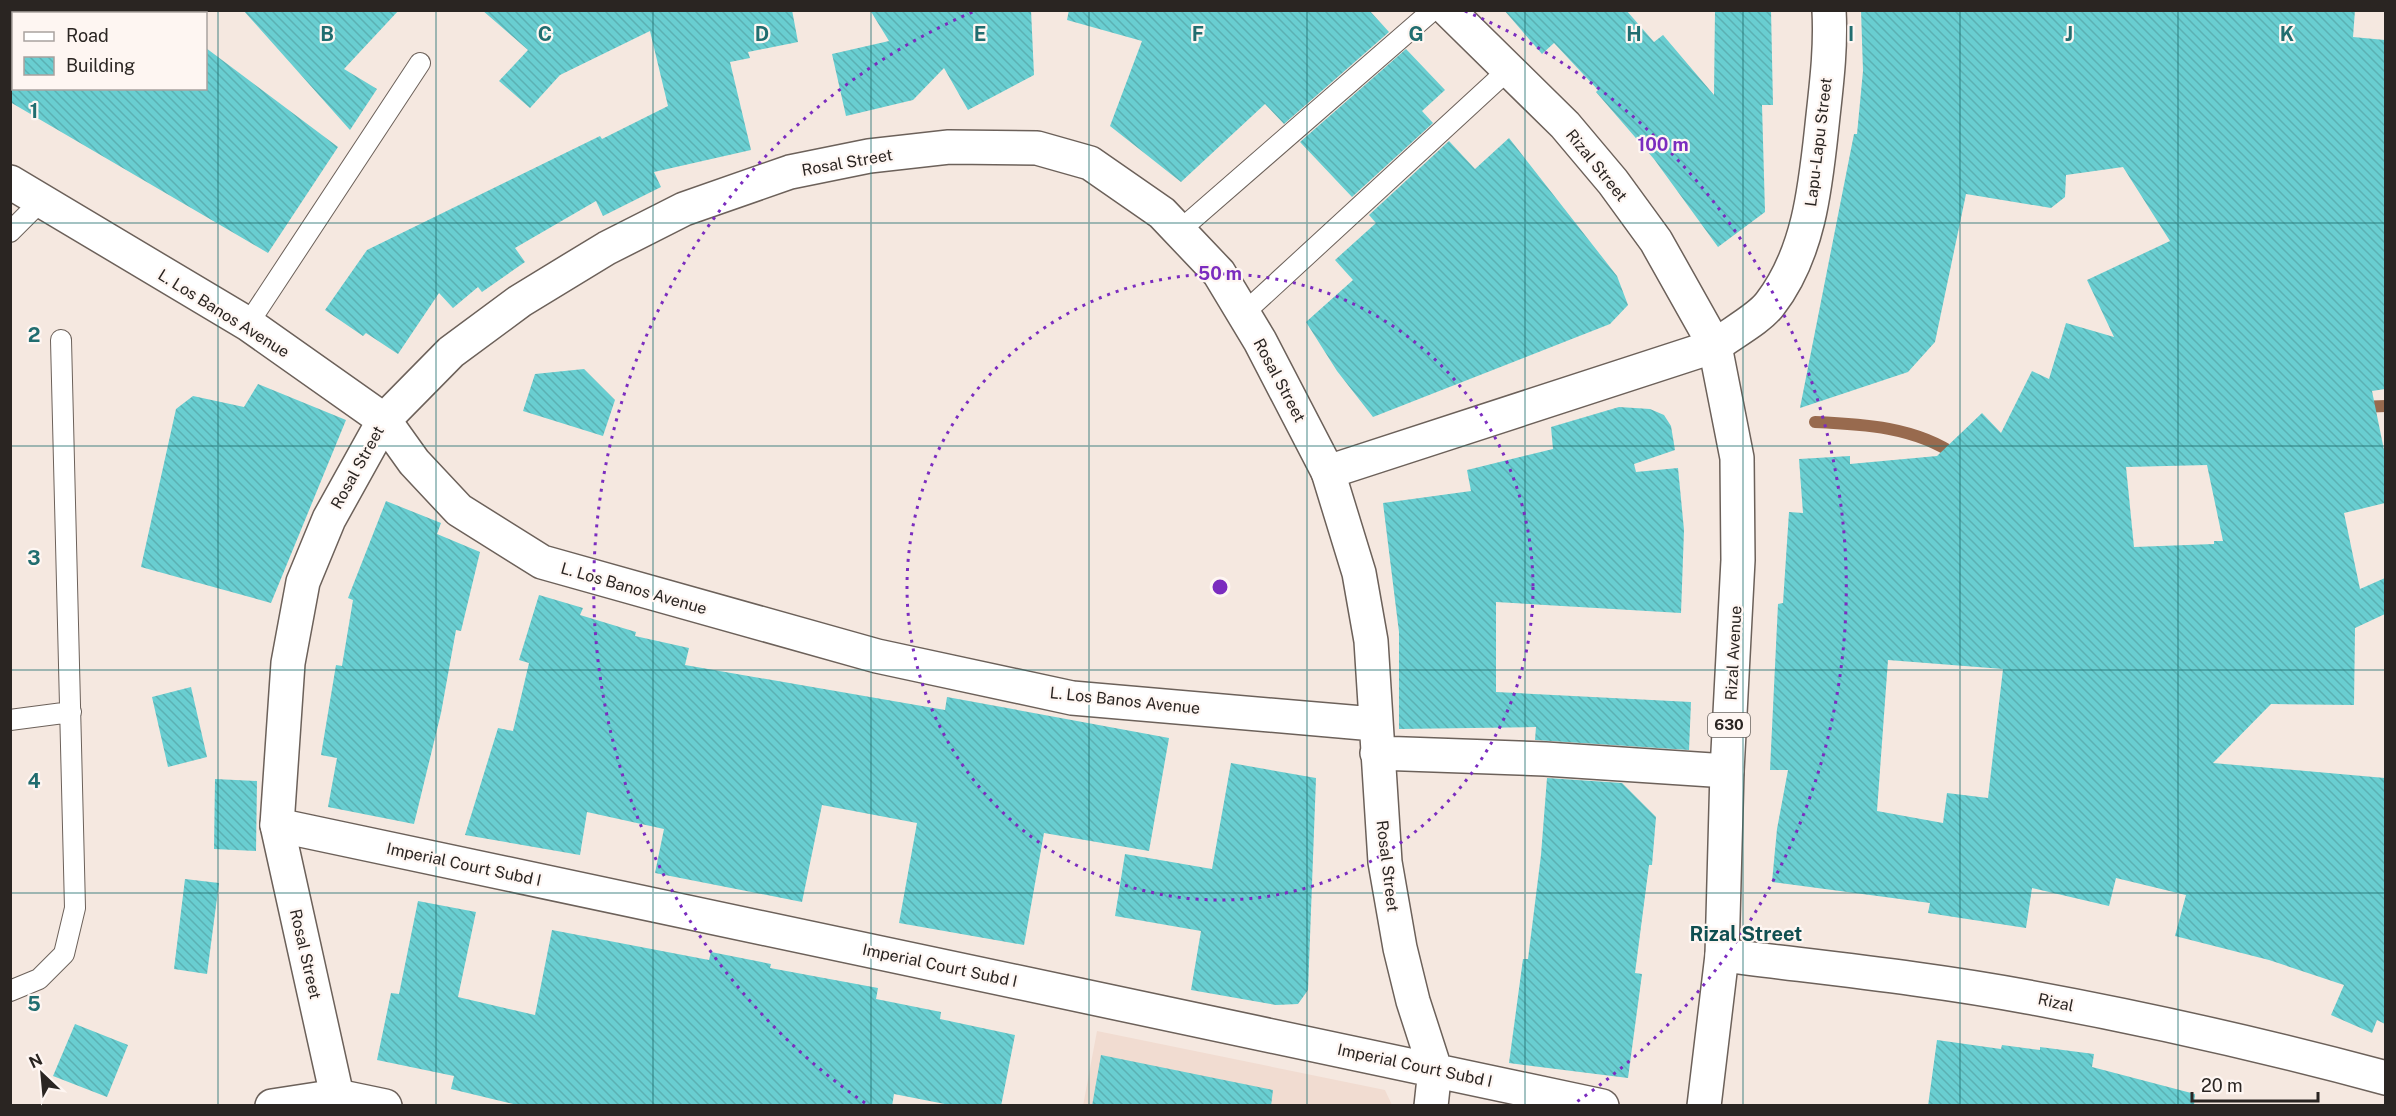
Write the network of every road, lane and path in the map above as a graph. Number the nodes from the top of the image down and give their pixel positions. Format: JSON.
{"nodes":[{"id":1,"x":1433,"y":10,"type":"edge"},
{"id":2,"x":1448,"y":10,"type":"edge"},
{"id":3,"x":1829,"y":10,"type":"edge"},
{"id":4,"x":420,"y":63,"type":"dead end"},
{"id":5,"x":1508,"y":70,"type":"junction"},
{"id":6,"x":10,"y":182,"type":"edge"},
{"id":7,"x":40,"y":201,"type":"junction"},
{"id":8,"x":1179,"y":231,"type":"junction"},
{"id":9,"x":10,"y":232,"type":"edge"},
{"id":10,"x":1244,"y":313,"type":"junction"},
{"id":11,"x":248,"y":324,"type":"junction"},
{"id":12,"x":61,"y":340,"type":"dead end"},
{"id":13,"x":1715,"y":346,"type":"junction"},
{"id":14,"x":384,"y":420,"type":"junction"},
{"id":15,"x":1328,"y":472,"type":"junction"},
{"id":16,"x":71,"y":712,"type":"junction"},
{"id":17,"x":10,"y":720,"type":"edge"},
{"id":18,"x":1376,"y":739,"type":"junction"},
{"id":19,"x":1727,"y":771,"type":"junction"},
{"id":20,"x":277,"y":825,"type":"junction"},
{"id":21,"x":1722,"y":955,"type":"junction"},
{"id":22,"x":10,"y":991,"type":"edge"},
{"id":23,"x":1435,"y":1069,"type":"junction"},
{"id":24,"x":2385,"y":1078,"type":"edge"},
{"id":25,"x":337,"y":1101,"type":"edge"},
{"id":26,"x":272,"y":1106,"type":"edge"},
{"id":27,"x":385,"y":1106,"type":"edge"},
{"id":28,"x":1431,"y":1106,"type":"edge"},
{"id":29,"x":1602,"y":1106,"type":"edge"},
{"id":30,"x":1704,"y":1106,"type":"edge"}],
"edges":[{"from":1,"to":8,"type":"lane"},
{"from":2,"to":5,"type":"street","name":"Rizal Street"},
{"from":3,"to":13,"type":"street","name":"Lapu-Lapu Street"},
{"from":4,"to":11,"type":"lane"},
{"from":5,"to":10,"type":"lane"},
{"from":5,"to":13,"type":"street","name":"Rizal Street"},
{"from":6,"to":7,"type":"street","name":"L. Los Banos Avenue"},
{"from":7,"to":9,"type":"lane"},
{"from":7,"to":11,"type":"street","name":"L. Los Banos Avenue"},
{"from":8,"to":10,"type":"street","name":"Rosal Street"},
{"from":8,"to":14,"type":"street","name":"Rosal Street"},
{"from":10,"to":15,"type":"street","name":"Rosal Street"},
{"from":11,"to":14,"type":"street","name":"L. Los Banos Avenue"},
{"from":12,"to":16,"type":"lane"},
{"from":13,"to":15,"type":"street","name":"Lapu-Lapu Street"},
{"from":13,"to":19,"type":"street","name":"Rizal Avenue","number":"630"},
{"from":14,"to":18,"type":"street","name":"L. Los Banos Avenue"},
{"from":14,"to":20,"type":"street","name":"Rosal Street"},
{"from":15,"to":18,"type":"street","name":"Rosal Street"},
{"from":16,"to":17,"type":"lane"},
{"from":16,"to":22,"type":"lane"},
{"from":18,"to":19,"type":"street","name":"L. Los Banos Avenue"},
{"from":18,"to":23,"type":"street","name":"Rosal Street"},
{"from":19,"to":21,"type":"street","name":"Rizal Avenue","number":"630"},
{"from":20,"to":23,"type":"street","name":"Imperial Court Subd I"},
{"from":20,"to":25,"type":"street","name":"Rosal Street"},
{"from":21,"to":24,"type":"street","name":"Rizal"},
{"from":21,"to":30,"type":"street","name":"Rizal Avenue","number":"630"},
{"from":23,"to":28,"type":"street"},
{"from":23,"to":29,"type":"street","name":"Imperial Court Subd I"},
{"from":25,"to":26,"type":"street"},
{"from":25,"to":27,"type":"street"}]}
